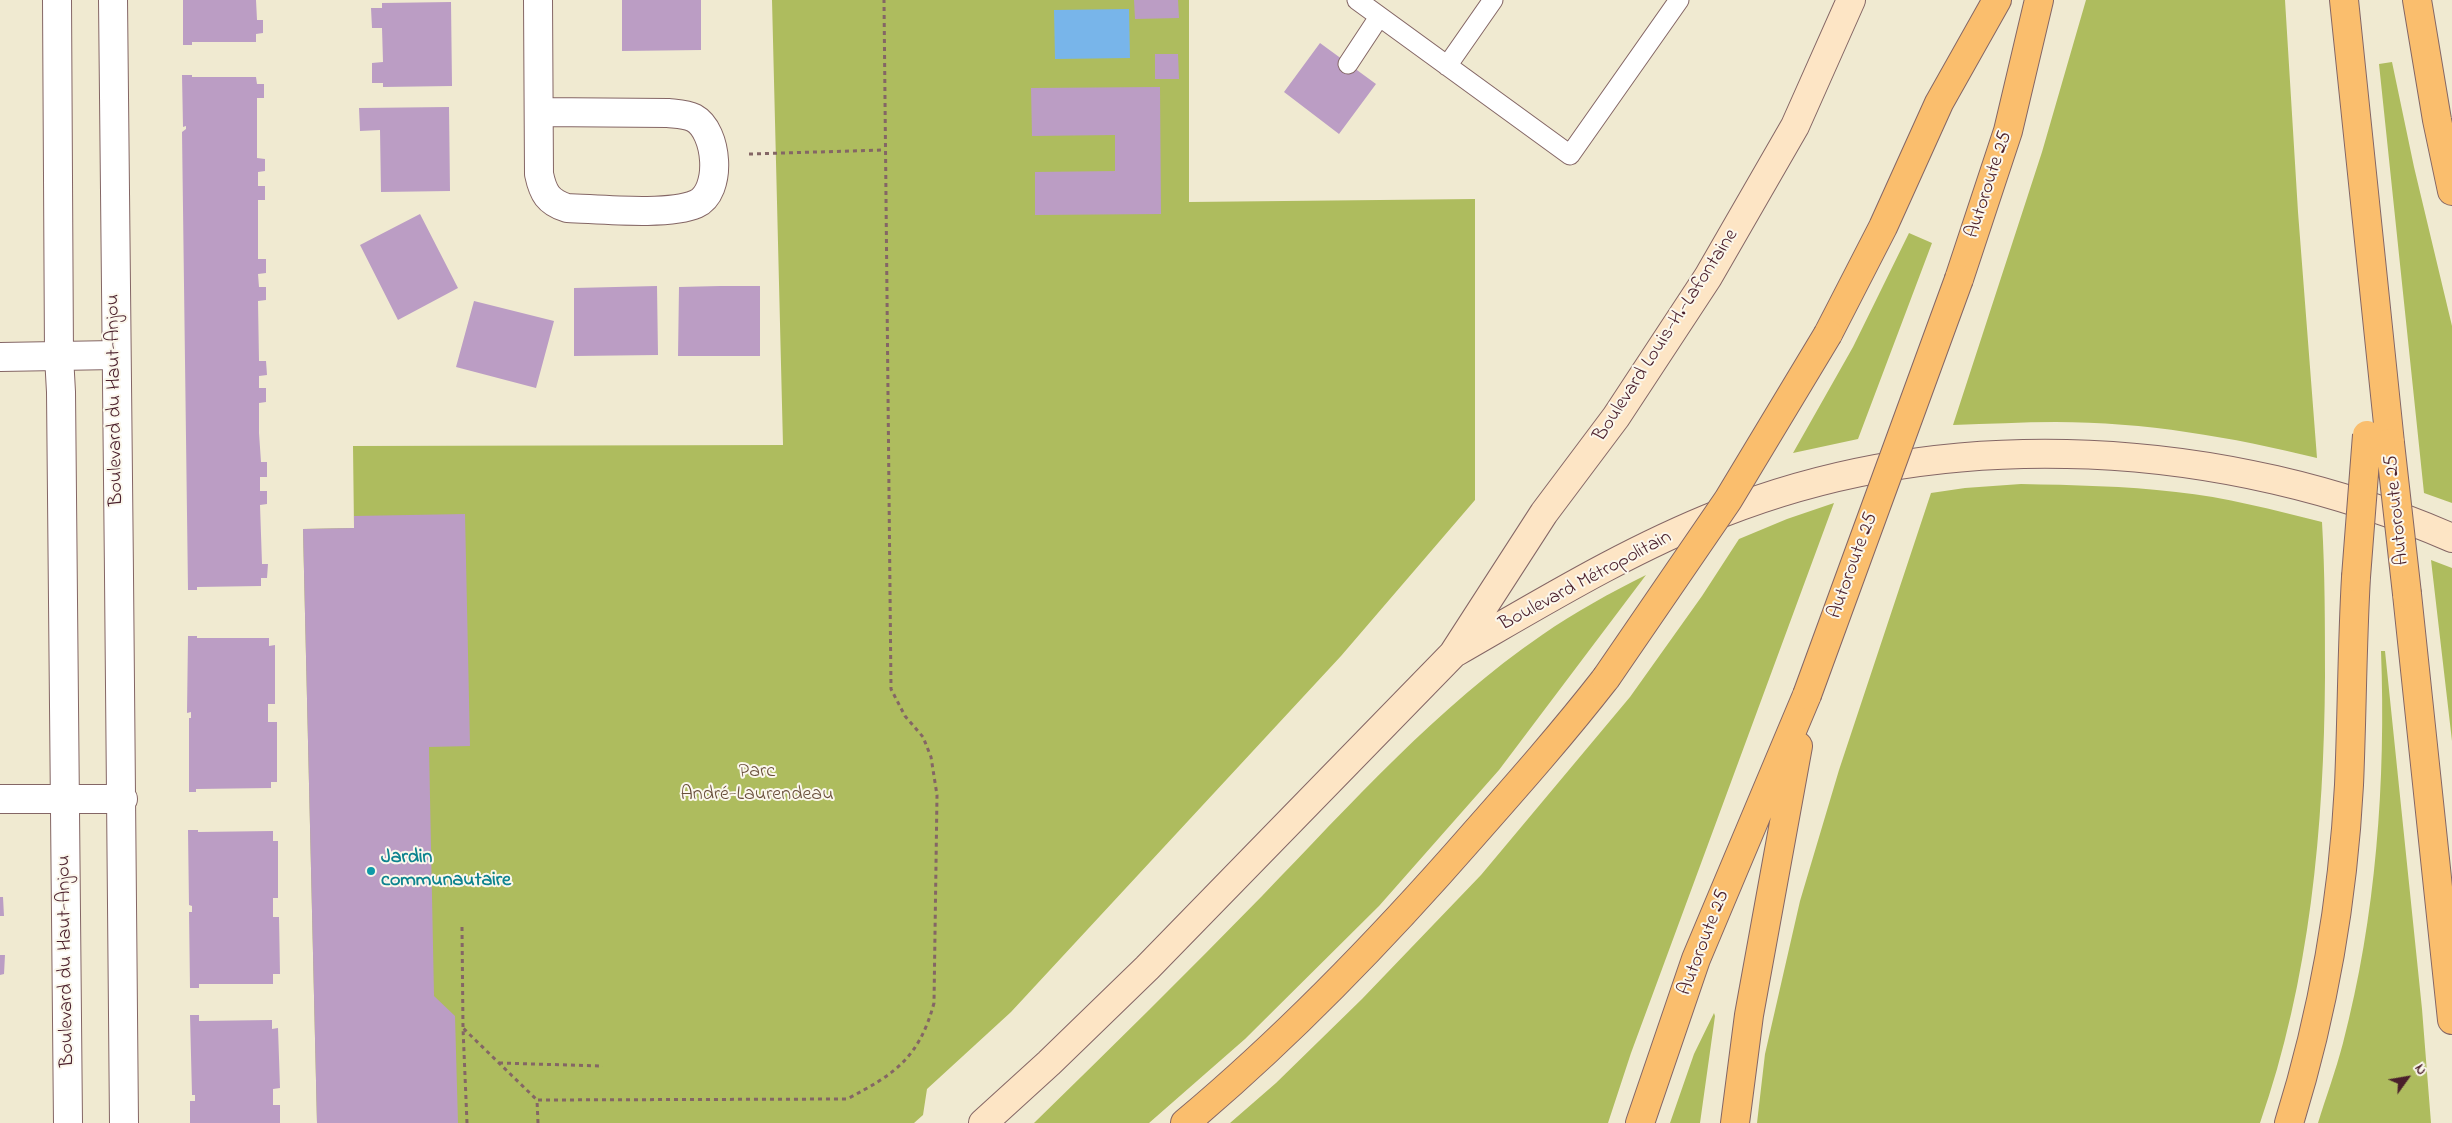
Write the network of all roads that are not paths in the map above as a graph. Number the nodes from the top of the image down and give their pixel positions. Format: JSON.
{"nodes":[{"id":1,"x":57,"y":0,"type":"edge"},
{"id":2,"x":113,"y":0,"type":"edge"},
{"id":3,"x":538,"y":0,"type":"edge"},
{"id":4,"x":1357,"y":0,"type":"edge"},
{"id":5,"x":1493,"y":0,"type":"edge"},
{"id":6,"x":1679,"y":0,"type":"edge"},
{"id":7,"x":1851,"y":0,"type":"edge"},
{"id":8,"x":1997,"y":0,"type":"edge"},
{"id":9,"x":2039,"y":0,"type":"edge"},
{"id":10,"x":2344,"y":0,"type":"edge"},
{"id":11,"x":2417,"y":0,"type":"edge"},
{"id":12,"x":1379,"y":17,"type":"junction"},
{"id":13,"x":1348,"y":64,"type":"dead end"},
{"id":14,"x":1447,"y":66,"type":"junction"},
{"id":15,"x":539,"y":112,"type":"junction"},
{"id":16,"x":2452,"y":191,"type":"edge"},
{"id":17,"x":115,"y":355,"type":"junction"},
{"id":18,"x":58,"y":356,"type":"junction"},
{"id":19,"x":0,"y":357,"type":"edge"},
{"id":20,"x":2379,"y":439,"type":"junction"},
{"id":21,"x":2452,"y":538,"type":"edge"},
{"id":22,"x":1453,"y":654,"type":"junction"},
{"id":23,"x":1807,"y":695,"type":"junction"},
{"id":24,"x":65,"y":798,"type":"junction"},
{"id":25,"x":0,"y":799,"type":"edge"},
{"id":26,"x":123,"y":799,"type":"junction"},
{"id":27,"x":2452,"y":1020,"type":"edge"},
{"id":28,"x":68,"y":1123,"type":"edge"},
{"id":29,"x":124,"y":1123,"type":"edge"},
{"id":30,"x":983,"y":1123,"type":"edge"},
{"id":31,"x":1185,"y":1123,"type":"edge"},
{"id":32,"x":1640,"y":1123,"type":"edge"},
{"id":33,"x":1734,"y":1123,"type":"edge"},
{"id":34,"x":2289,"y":1123,"type":"edge"}],
"edges":[{"from":1,"to":18,"type":"street","name":"Boulevard du Haut-Anjou"},
{"from":2,"to":17,"type":"street","name":"Boulevard du Haut-Anjou"},
{"from":3,"to":15,"type":"street"},
{"from":4,"to":12,"type":"lane"},
{"from":5,"to":14,"type":"lane"},
{"from":6,"to":14,"type":"lane"},
{"from":7,"to":22,"type":"main road","name":"Boulevard Louis-H.-Lafontaine"},
{"from":8,"to":31,"type":"highway","bridge":true},
{"from":9,"to":23,"type":"highway","name":"Autoroute 25","bridge":true},
{"from":10,"to":20,"type":"highway","name":"Autoroute 25"},
{"from":11,"to":16,"type":"highway"},
{"from":12,"to":13,"type":"lane"},
{"from":12,"to":14,"type":"lane"},
{"from":15,"to":15,"type":"street"},
{"from":17,"to":18,"type":"street"},
{"from":17,"to":26,"type":"street","name":"Boulevard du Haut-Anjou"},
{"from":18,"to":19,"type":"street"},
{"from":18,"to":24,"type":"street","name":"Boulevard du Haut-Anjou"},
{"from":20,"to":27,"type":"highway","name":"Autoroute 25","bridge":true},
{"from":20,"to":34,"type":"highway","bridge":true},
{"from":21,"to":22,"type":"main road","name":"Boulevard Métropolitain"},
{"from":22,"to":30,"type":"main road"},
{"from":23,"to":32,"type":"highway","name":"Autoroute 25"},
{"from":23,"to":33,"type":"highway"},
{"from":24,"to":25,"type":"street"},
{"from":24,"to":26,"type":"street"},
{"from":24,"to":28,"type":"street","name":"Boulevard du Haut-Anjou"},
{"from":26,"to":29,"type":"street","name":"Boulevard du Haut-Anjou"}]}
